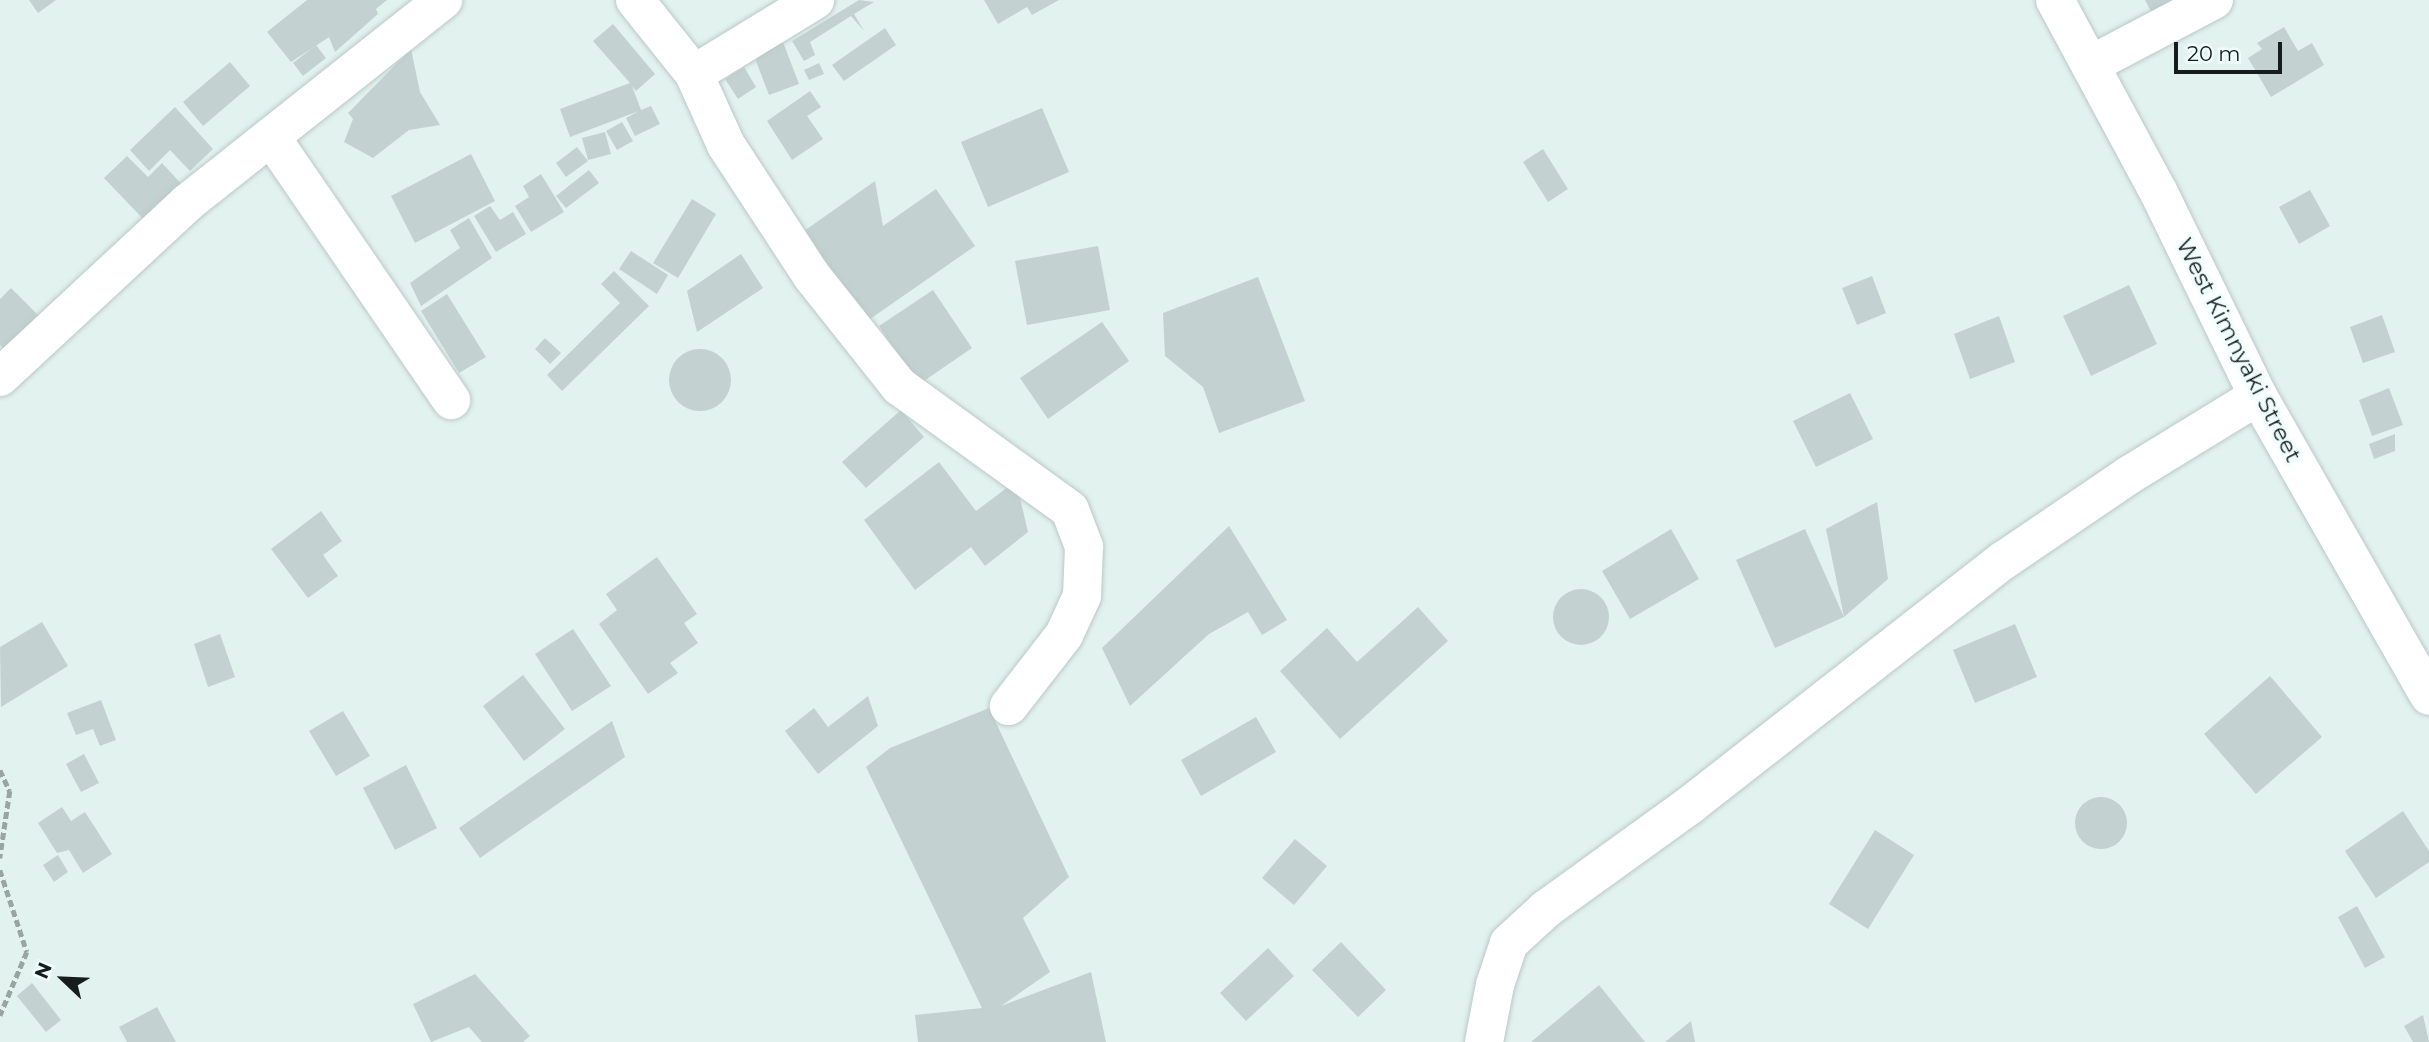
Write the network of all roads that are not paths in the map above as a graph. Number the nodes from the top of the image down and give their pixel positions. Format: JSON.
{"nodes":[{"id":1,"x":443,"y":0,"type":"edge"},
{"id":2,"x":635,"y":0,"type":"edge"},
{"id":3,"x":815,"y":0,"type":"edge"},
{"id":4,"x":2055,"y":0,"type":"edge"},
{"id":5,"x":2214,"y":0,"type":"edge"},
{"id":6,"x":2090,"y":65,"type":"junction"},
{"id":7,"x":694,"y":74,"type":"junction"},
{"id":8,"x":271,"y":137,"type":"junction"},
{"id":9,"x":0,"y":377,"type":"edge"},
{"id":10,"x":2258,"y":396,"type":"junction"},
{"id":11,"x":451,"y":400,"type":"dead end"},
{"id":12,"x":2429,"y":696,"type":"edge"},
{"id":13,"x":1009,"y":706,"type":"dead end"},
{"id":14,"x":1484,"y":1042,"type":"edge"}],
"edges":[{"from":1,"to":8,"type":"street"},
{"from":2,"to":7,"type":"street"},
{"from":3,"to":7,"type":"street"},
{"from":4,"to":6,"type":"street","name":"West Kimnyaki Street"},
{"from":5,"to":6,"type":"street"},
{"from":6,"to":10,"type":"street","name":"West Kimnyaki Street"},
{"from":7,"to":13,"type":"street"},
{"from":8,"to":9,"type":"street"},
{"from":8,"to":11,"type":"street"},
{"from":10,"to":12,"type":"street","name":"West Kimnyaki Street"},
{"from":10,"to":14,"type":"street"}]}
